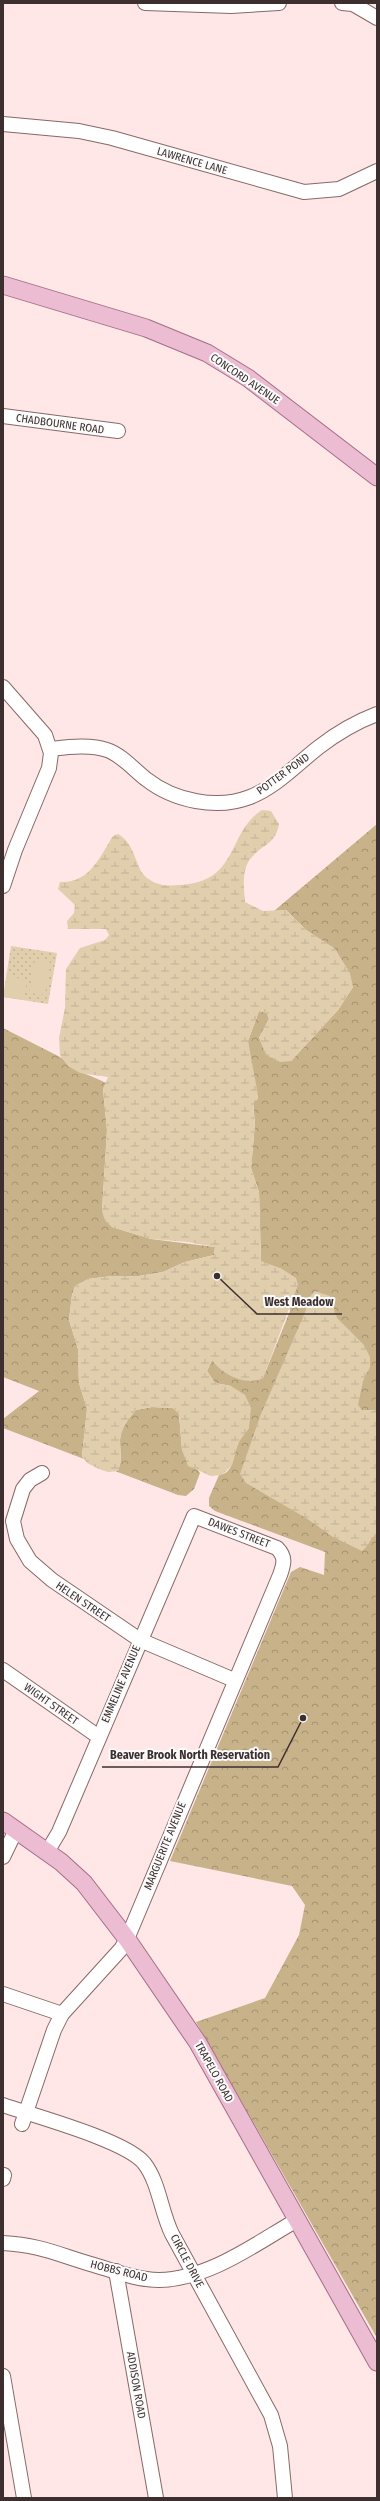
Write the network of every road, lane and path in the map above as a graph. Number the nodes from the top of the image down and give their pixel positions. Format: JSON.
{"nodes":[{"id":1,"x":145,"y":3,"type":"edge"},
{"id":2,"x":279,"y":3,"type":"edge"},
{"id":3,"x":342,"y":3,"type":"edge"},
{"id":4,"x":377,"y":18,"type":"edge"},
{"id":5,"x":3,"y":124,"type":"edge"},
{"id":6,"x":377,"y":171,"type":"edge"},
{"id":7,"x":3,"y":285,"type":"edge"},
{"id":8,"x":3,"y":416,"type":"edge"},
{"id":9,"x":118,"y":431,"type":"dead end"},
{"id":10,"x":377,"y":477,"type":"edge"},
{"id":11,"x":3,"y":687,"type":"edge"},
{"id":12,"x":377,"y":714,"type":"edge"},
{"id":13,"x":50,"y":748,"type":"junction"},
{"id":14,"x":3,"y":886,"type":"edge"},
{"id":15,"x":42,"y":1473,"type":"dead end"},
{"id":16,"x":194,"y":1516,"type":"joint"},
{"id":17,"x":282,"y":1553,"type":"joint"},
{"id":18,"x":140,"y":1640,"type":"junction"},
{"id":19,"x":3,"y":1670,"type":"edge"},
{"id":20,"x":234,"y":1680,"type":"junction"},
{"id":21,"x":99,"y":1737,"type":"junction"},
{"id":22,"x":10,"y":1825,"type":"edge"},
{"id":23,"x":47,"y":1852,"type":"junction"},
{"id":24,"x":3,"y":1857,"type":"edge"},
{"id":25,"x":127,"y":1939,"type":"junction"},
{"id":26,"x":3,"y":1994,"type":"edge"},
{"id":27,"x":62,"y":2014,"type":"junction"},
{"id":28,"x":3,"y":2105,"type":"edge"},
{"id":29,"x":23,"y":2119,"type":"junction"},
{"id":30,"x":297,"y":2220,"type":"junction"},
{"id":31,"x":3,"y":2243,"type":"edge"},
{"id":32,"x":116,"y":2271,"type":"junction"},
{"id":33,"x":193,"y":2274,"type":"junction"},
{"id":34,"x":377,"y":2362,"type":"edge"},
{"id":35,"x":3,"y":2376,"type":"edge"},
{"id":36,"x":24,"y":2498,"type":"edge"},
{"id":37,"x":156,"y":2498,"type":"edge"},
{"id":38,"x":285,"y":2498,"type":"edge"}],
"edges":[{"from":1,"to":2,"type":"street"},
{"from":3,"to":4,"type":"street"},
{"from":5,"to":6,"type":"street","name":"LAWRENCE LANE"},
{"from":7,"to":10,"type":"main road","name":"CONCORD AVENUE"},
{"from":8,"to":9,"type":"street","name":"CHADBOURNE ROAD"},
{"from":11,"to":13,"type":"street"},
{"from":12,"to":13,"type":"street","name":"POTTER POND"},
{"from":13,"to":14,"type":"street"},
{"from":15,"to":18,"type":"street","name":"HELEN STREET"},
{"from":16,"to":17,"type":"street","name":"DAWES STREET"},
{"from":16,"to":18,"type":"street","name":"EMMELINE AVENUE"},
{"from":17,"to":20,"type":"street","name":"MARGUERITE AVENUE"},
{"from":18,"to":20,"type":"street","name":"HELEN STREET"},
{"from":18,"to":21,"type":"street","name":"EMMELINE AVENUE"},
{"from":19,"to":21,"type":"street","name":"WIGHT STREET"},
{"from":20,"to":25,"type":"street","name":"MARGUERITE AVENUE"},
{"from":21,"to":23,"type":"street","name":"EMMELINE AVENUE"},
{"from":22,"to":23,"type":"main road","name":"TRAPELO ROAD"},
{"from":22,"to":24,"type":"street"},
{"from":23,"to":25,"type":"main road","name":"TRAPELO ROAD"},
{"from":25,"to":27,"type":"street","name":"MARGUERITE AVENUE"},
{"from":25,"to":30,"type":"main road","name":"TRAPELO ROAD"},
{"from":26,"to":27,"type":"street"},
{"from":27,"to":29,"type":"street","name":"MARGUERITE AVENUE"},
{"from":28,"to":29,"type":"street","name":"CIRCLE DRIVE"},
{"from":29,"to":33,"type":"street","name":"CIRCLE DRIVE"},
{"from":30,"to":33,"type":"street","name":"HOBBS ROAD"},
{"from":30,"to":34,"type":"main road","name":"TRAPELO ROAD"},
{"from":31,"to":32,"type":"street","name":"HOBBS ROAD"},
{"from":32,"to":33,"type":"street","name":"HOBBS ROAD"},
{"from":32,"to":37,"type":"street","name":"ADDISON ROAD"},
{"from":33,"to":38,"type":"street","name":"CIRCLE DRIVE"},
{"from":35,"to":36,"type":"street"}]}
